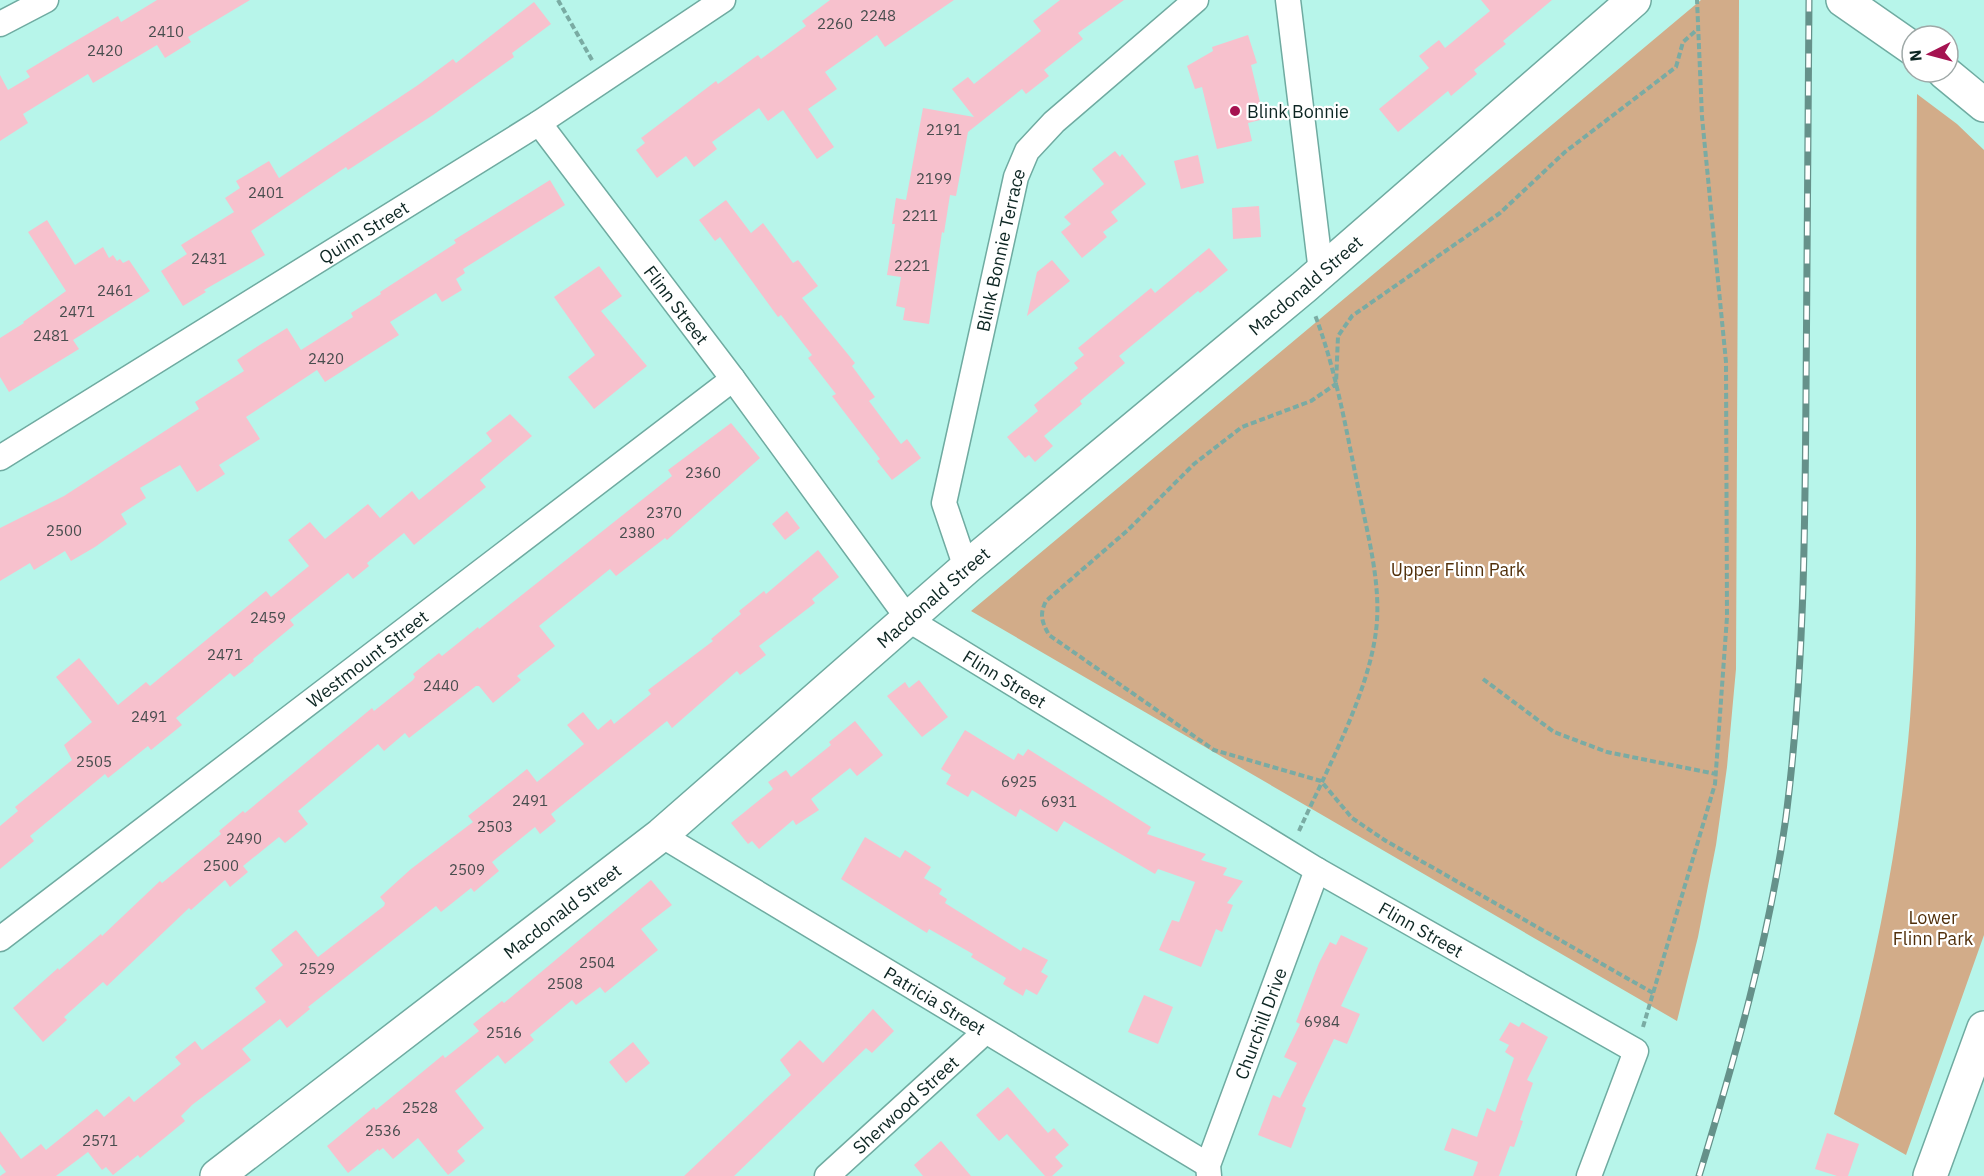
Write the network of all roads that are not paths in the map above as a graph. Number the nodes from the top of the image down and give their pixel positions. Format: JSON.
{"nodes":[{"id":1,"x":46,"y":0,"type":"edge"},
{"id":2,"x":723,"y":0,"type":"edge"},
{"id":3,"x":1197,"y":0,"type":"edge"},
{"id":4,"x":1288,"y":0,"type":"edge"},
{"id":5,"x":1634,"y":0,"type":"edge"},
{"id":6,"x":1843,"y":0,"type":"edge"},
{"id":7,"x":0,"y":24,"type":"edge"},
{"id":8,"x":1900,"y":40,"type":"edge"},
{"id":9,"x":1959,"y":84,"type":"edge"},
{"id":10,"x":1984,"y":105,"type":"edge"},
{"id":11,"x":539,"y":123,"type":"junction"},
{"id":12,"x":1312,"y":280,"type":"junction"},
{"id":13,"x":733,"y":379,"type":"junction"},
{"id":14,"x":0,"y":458,"type":"edge"},
{"id":15,"x":966,"y":568,"type":"junction"},
{"id":16,"x":909,"y":620,"type":"junction"},
{"id":17,"x":661,"y":835,"type":"junction"},
{"id":18,"x":1317,"y":870,"type":"junction"},
{"id":19,"x":0,"y":939,"type":"edge"},
{"id":20,"x":1984,"y":1028,"type":"edge"},
{"id":21,"x":985,"y":1032,"type":"junction"},
{"id":22,"x":1208,"y":1170,"type":"edge"},
{"id":23,"x":217,"y":1176,"type":"edge"},
{"id":24,"x":826,"y":1176,"type":"edge"},
{"id":25,"x":1589,"y":1176,"type":"edge"},
{"id":26,"x":1930,"y":1176,"type":"edge"}],
"edges":[{"from":1,"to":7,"type":"street"},
{"from":2,"to":11,"type":"street","name":"Quinn Street"},
{"from":3,"to":15,"type":"street","name":"Blink Bonnie Terrace"},
{"from":4,"to":12,"type":"street"},
{"from":5,"to":12,"type":"street","name":"Macdonald Street"},
{"from":6,"to":8,"type":"street"},
{"from":9,"to":10,"type":"street"},
{"from":11,"to":13,"type":"street","name":"Flinn Street"},
{"from":11,"to":14,"type":"street","name":"Quinn Street"},
{"from":12,"to":15,"type":"street","name":"Macdonald Street"},
{"from":13,"to":16,"type":"street","name":"Flinn Street"},
{"from":13,"to":19,"type":"street","name":"Westmount Street"},
{"from":15,"to":16,"type":"street","name":"Macdonald Street"},
{"from":16,"to":17,"type":"street","name":"Macdonald Street"},
{"from":16,"to":18,"type":"street","name":"Flinn Street"},
{"from":17,"to":21,"type":"street","name":"Patricia Street"},
{"from":17,"to":23,"type":"street","name":"Macdonald Street"},
{"from":18,"to":22,"type":"street","name":"Churchill Drive"},
{"from":18,"to":25,"type":"street","name":"Flinn Street"},
{"from":20,"to":26,"type":"street"},
{"from":21,"to":22,"type":"street","name":"Patricia Street"},
{"from":21,"to":24,"type":"street","name":"Sherwood Street"}]}
